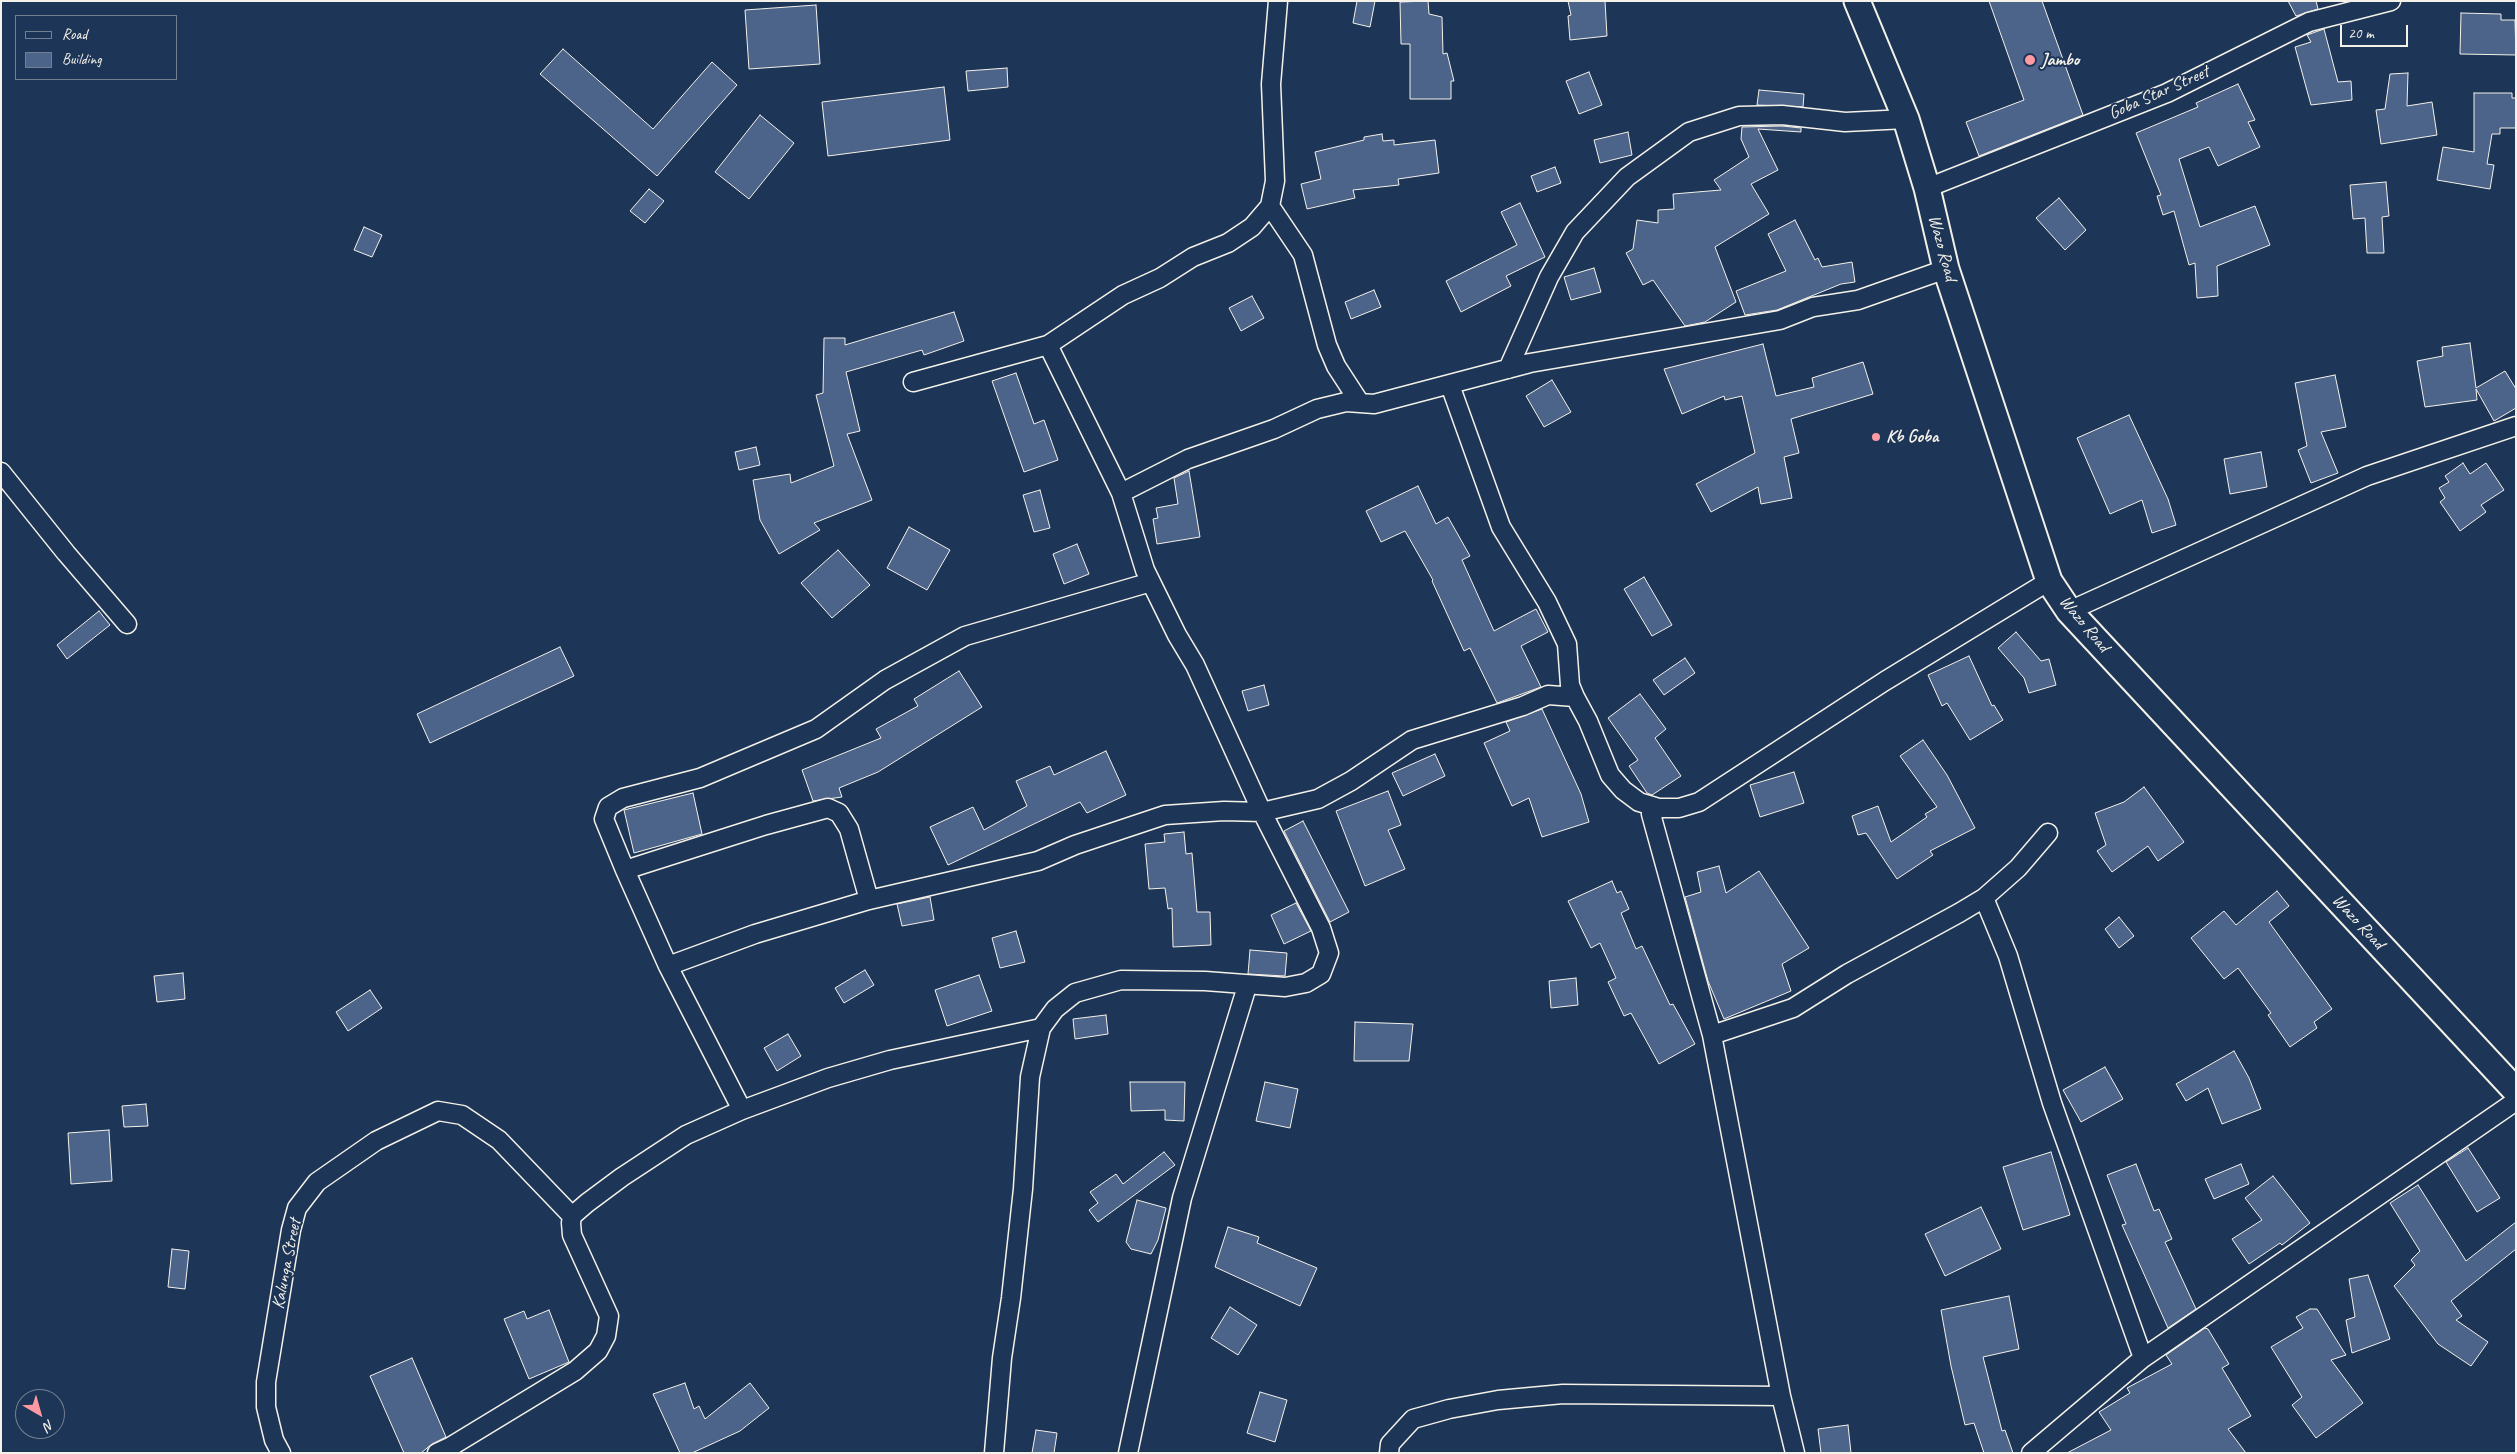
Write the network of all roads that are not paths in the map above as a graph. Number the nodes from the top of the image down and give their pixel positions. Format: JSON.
{"nodes":[{"id":1,"x":1278,"y":1,"type":"edge"},
{"id":2,"x":1858,"y":1,"type":"edge"},
{"id":3,"x":2391,"y":1,"type":"edge"},
{"id":4,"x":1906,"y":119,"type":"junction"},
{"id":5,"x":1927,"y":188,"type":"junction"},
{"id":6,"x":1270,"y":206,"type":"junction"},
{"id":7,"x":1946,"y":269,"type":"junction"},
{"id":8,"x":1048,"y":345,"type":"junction"},
{"id":9,"x":1508,"y":370,"type":"junction"},
{"id":10,"x":913,"y":382,"type":"dead end"},
{"id":11,"x":1450,"y":385,"type":"junction"},
{"id":12,"x":1360,"y":403,"type":"junction"},
{"id":13,"x":2516,"y":426,"type":"edge"},
{"id":14,"x":1,"y":472,"type":"edge"},
{"id":15,"x":1121,"y":493,"type":"junction"},
{"id":16,"x":2049,"y":581,"type":"junction"},
{"id":17,"x":1151,"y":582,"type":"junction"},
{"id":18,"x":2069,"y":611,"type":"junction"},
{"id":19,"x":128,"y":624,"type":"dead end"},
{"id":20,"x":1575,"y":697,"type":"junction"},
{"id":21,"x":1659,"y":808,"type":"junction"},
{"id":22,"x":1262,"y":812,"type":"junction"},
{"id":23,"x":2048,"y":833,"type":"dead end"},
{"id":24,"x":625,"y":870,"type":"junction"},
{"id":25,"x":1984,"y":898,"type":"junction"},
{"id":26,"x":869,"y":900,"type":"junction"},
{"id":27,"x":668,"y":966,"type":"junction"},
{"id":28,"x":1247,"y":986,"type":"junction"},
{"id":29,"x":1041,"y":1028,"type":"junction"},
{"id":30,"x":1712,"y":1035,"type":"junction"},
{"id":31,"x":2516,"y":1091,"type":"edge"},
{"id":32,"x":2516,"y":1101,"type":"edge"},
{"id":33,"x":742,"y":1110,"type":"junction"},
{"id":34,"x":572,"y":1216,"type":"junction"},
{"id":35,"x":2143,"y":1358,"type":"junction"},
{"id":36,"x":1781,"y":1396,"type":"junction"},
{"id":37,"x":281,"y":1453,"type":"edge"},
{"id":38,"x":437,"y":1453,"type":"edge"},
{"id":39,"x":994,"y":1453,"type":"edge"},
{"id":40,"x":1128,"y":1453,"type":"edge"},
{"id":41,"x":1389,"y":1453,"type":"edge"},
{"id":42,"x":1796,"y":1453,"type":"edge"},
{"id":43,"x":2031,"y":1453,"type":"edge"}],
"edges":[{"from":1,"to":6,"type":"street"},
{"from":2,"to":4,"type":"main road","name":"Wazo Road"},
{"from":3,"to":5,"type":"street","name":"Goba Star Street"},
{"from":4,"to":5,"type":"main road","name":"Wazo Road"},
{"from":4,"to":9,"type":"street"},
{"from":5,"to":7,"type":"main road","name":"Wazo Road"},
{"from":6,"to":8,"type":"street"},
{"from":6,"to":12,"type":"street"},
{"from":7,"to":9,"type":"street"},
{"from":7,"to":16,"type":"main road","name":"Wazo Road"},
{"from":8,"to":10,"type":"street"},
{"from":8,"to":15,"type":"street"},
{"from":9,"to":11,"type":"street"},
{"from":11,"to":12,"type":"street"},
{"from":11,"to":20,"type":"street"},
{"from":12,"to":15,"type":"street"},
{"from":13,"to":18,"type":"street"},
{"from":14,"to":19,"type":"street"},
{"from":15,"to":17,"type":"street"},
{"from":16,"to":18,"type":"main road","name":"Wazo Road"},
{"from":16,"to":21,"type":"street"},
{"from":17,"to":22,"type":"street"},
{"from":17,"to":24,"type":"street"},
{"from":18,"to":31,"type":"main road","name":"Wazo Road"},
{"from":20,"to":21,"type":"street"},
{"from":20,"to":22,"type":"street"},
{"from":21,"to":30,"type":"street"},
{"from":22,"to":26,"type":"street"},
{"from":22,"to":28,"type":"street"},
{"from":23,"to":25,"type":"street"},
{"from":24,"to":26,"type":"street"},
{"from":24,"to":27,"type":"street"},
{"from":25,"to":30,"type":"street"},
{"from":25,"to":35,"type":"street"},
{"from":26,"to":27,"type":"street"},
{"from":27,"to":33,"type":"street"},
{"from":28,"to":29,"type":"street"},
{"from":28,"to":40,"type":"street"},
{"from":29,"to":33,"type":"street"},
{"from":29,"to":39,"type":"street"},
{"from":30,"to":36,"type":"street"},
{"from":32,"to":35,"type":"street"},
{"from":33,"to":34,"type":"street"},
{"from":34,"to":37,"type":"street","name":"Kalunga Street"},
{"from":34,"to":38,"type":"street"},
{"from":35,"to":43,"type":"street"},
{"from":36,"to":41,"type":"street"},
{"from":36,"to":42,"type":"street"}]}
